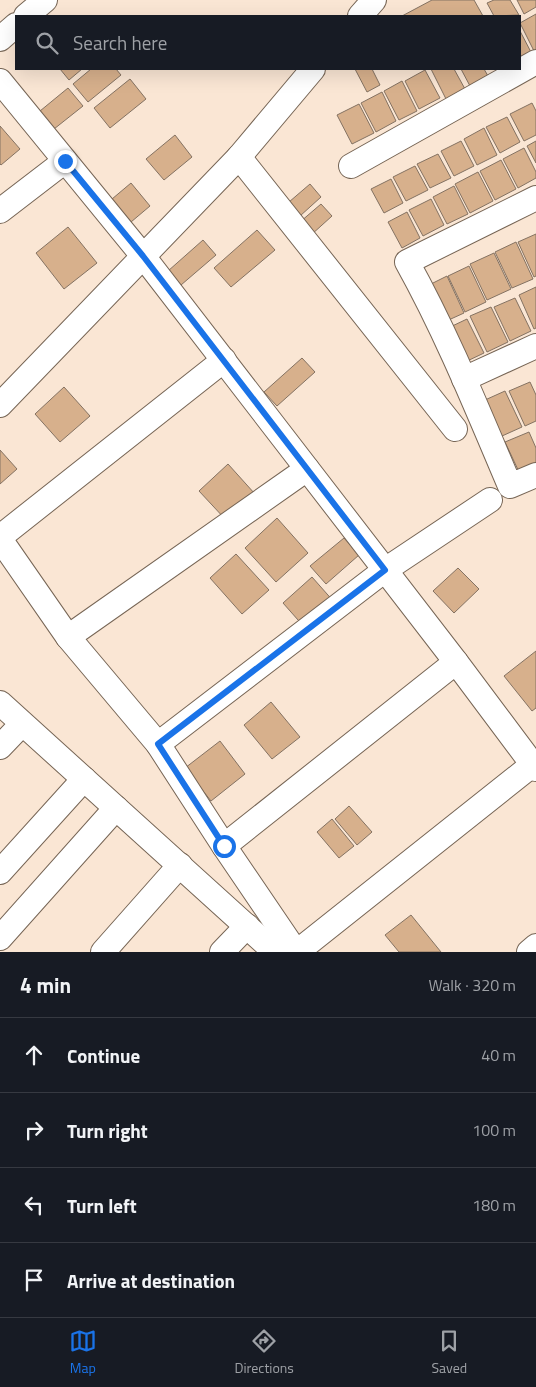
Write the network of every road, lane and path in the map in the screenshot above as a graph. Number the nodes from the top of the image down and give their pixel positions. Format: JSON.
{"nodes":[{"id":1,"x":45,"y":0,"type":"edge"},
{"id":2,"x":374,"y":0,"type":"edge"},
{"id":3,"x":27,"y":15,"type":"edge"},
{"id":4,"x":361,"y":15,"type":"edge"},
{"id":5,"x":15,"y":26,"type":"edge"},
{"id":6,"x":0,"y":39,"type":"edge"},
{"id":7,"x":536,"y":62,"type":"edge"},
{"id":8,"x":312,"y":70,"type":"edge"},
{"id":9,"x":0,"y":81,"type":"edge"},
{"id":10,"x":239,"y":157,"type":"junction"},
{"id":11,"x":65,"y":161,"type":"junction"},
{"id":12,"x":352,"y":166,"type":"dead end"},
{"id":13,"x":536,"y":198,"type":"edge"},
{"id":14,"x":0,"y":211,"type":"edge"},
{"id":15,"x":143,"y":256,"type":"junction"},
{"id":16,"x":536,"y":346,"type":"edge"},
{"id":17,"x":224,"y":360,"type":"junction"},
{"id":18,"x":464,"y":379,"type":"junction"},
{"id":19,"x":0,"y":405,"type":"edge"},
{"id":20,"x":455,"y":429,"type":"dead end"},
{"id":21,"x":307,"y":469,"type":"junction"},
{"id":22,"x":536,"y":475,"type":"edge"},
{"id":23,"x":490,"y":500,"type":"dead end"},
{"id":24,"x":0,"y":538,"type":"edge"},
{"id":25,"x":385,"y":570,"type":"junction"},
{"id":26,"x":68,"y":637,"type":"junction"},
{"id":27,"x":456,"y":662,"type":"junction"},
{"id":28,"x":0,"y":703,"type":"edge"},
{"id":29,"x":22,"y":724,"type":"junction"},
{"id":30,"x":158,"y":744,"type":"junction"},
{"id":31,"x":0,"y":747,"type":"edge"},
{"id":32,"x":535,"y":765,"type":"edge"},
{"id":33,"x":84,"y":779,"type":"junction"},
{"id":34,"x":116,"y":808,"type":"junction"},
{"id":35,"x":224,"y":846,"type":"junction"},
{"id":36,"x":180,"y":865,"type":"junction"},
{"id":37,"x":0,"y":872,"type":"edge"},
{"id":38,"x":247,"y":926,"type":"junction"},
{"id":39,"x":0,"y":938,"type":"edge"},
{"id":40,"x":536,"y":946,"type":"edge"},
{"id":41,"x":103,"y":952,"type":"edge"},
{"id":42,"x":222,"y":952,"type":"edge"},
{"id":43,"x":275,"y":952,"type":"edge"},
{"id":44,"x":297,"y":952,"type":"edge"},
{"id":45,"x":529,"y":952,"type":"edge"}],
"edges":[{"from":1,"to":3,"type":"street"},
{"from":2,"to":4,"type":"street"},
{"from":5,"to":6,"type":"street"},
{"from":7,"to":12,"type":"street"},
{"from":8,"to":10,"type":"street"},
{"from":9,"to":11,"type":"street"},
{"from":10,"to":15,"type":"street"},
{"from":10,"to":20,"type":"street"},
{"from":11,"to":14,"type":"street"},
{"from":11,"to":15,"type":"street"},
{"from":13,"to":18,"type":"street"},
{"from":15,"to":17,"type":"street"},
{"from":15,"to":19,"type":"street"},
{"from":16,"to":18,"type":"street"},
{"from":17,"to":21,"type":"street"},
{"from":17,"to":24,"type":"street"},
{"from":18,"to":22,"type":"street"},
{"from":21,"to":25,"type":"street"},
{"from":21,"to":26,"type":"street"},
{"from":23,"to":25,"type":"street"},
{"from":24,"to":26,"type":"street"},
{"from":25,"to":27,"type":"street"},
{"from":25,"to":30,"type":"street"},
{"from":26,"to":30,"type":"street"},
{"from":27,"to":32,"type":"street"},
{"from":27,"to":35,"type":"street"},
{"from":28,"to":29,"type":"street"},
{"from":29,"to":31,"type":"street"},
{"from":29,"to":33,"type":"street"},
{"from":30,"to":35,"type":"street"},
{"from":32,"to":44,"type":"street"},
{"from":33,"to":34,"type":"street"},
{"from":33,"to":37,"type":"street"},
{"from":34,"to":36,"type":"street"},
{"from":34,"to":39,"type":"street"},
{"from":35,"to":44,"type":"street"},
{"from":36,"to":38,"type":"street"},
{"from":36,"to":41,"type":"street"},
{"from":38,"to":42,"type":"street"},
{"from":38,"to":43,"type":"street"},
{"from":40,"to":45,"type":"street"}]}
